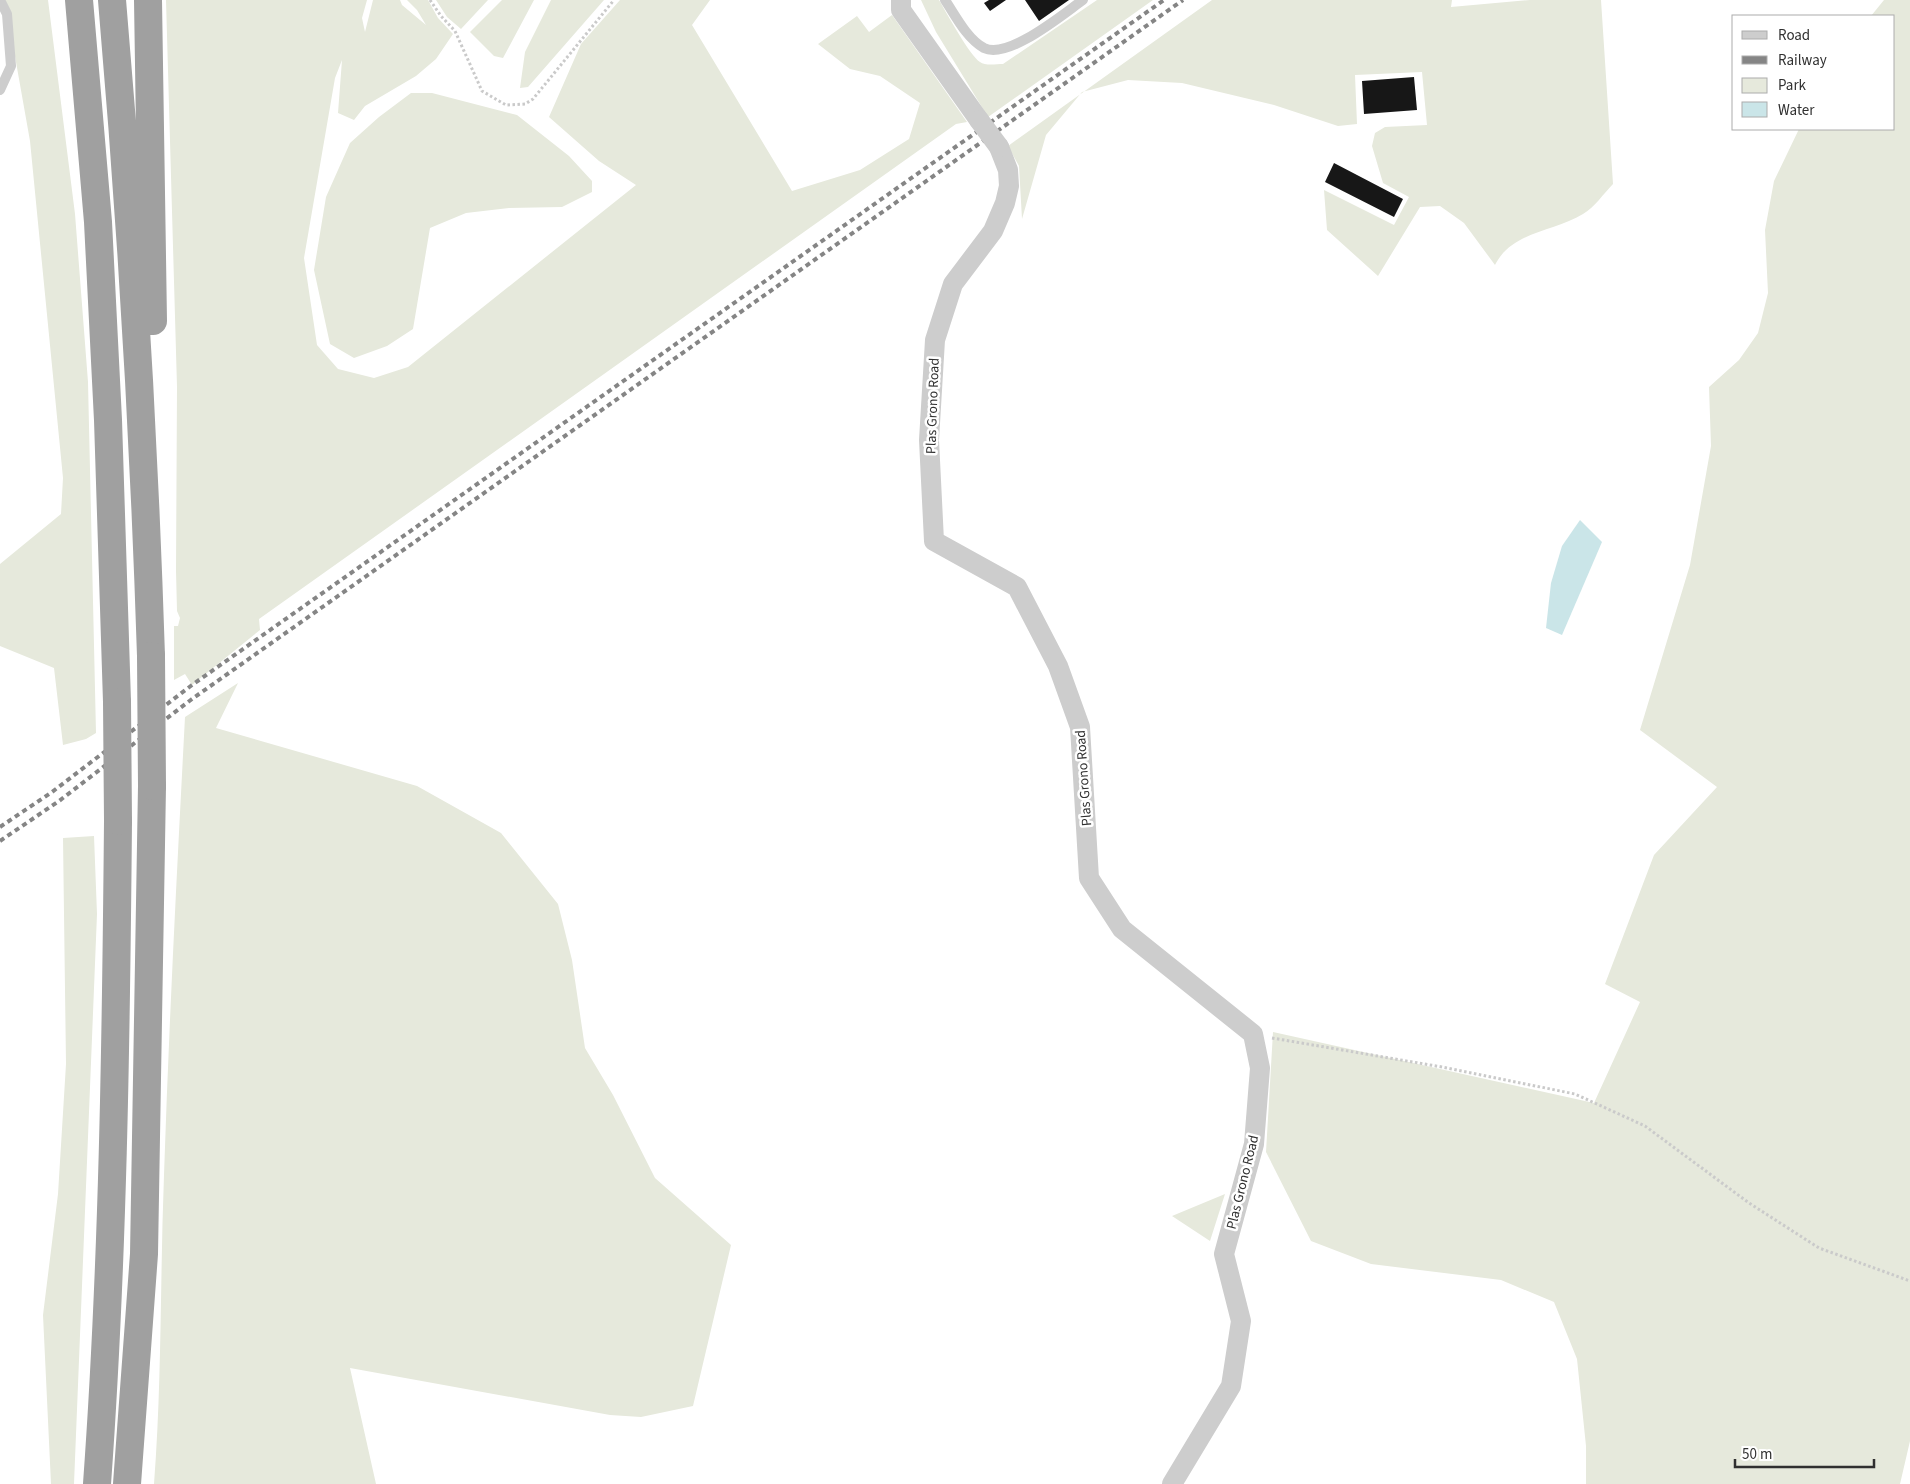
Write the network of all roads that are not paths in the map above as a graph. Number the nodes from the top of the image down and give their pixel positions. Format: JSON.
{"nodes":[{"id":1,"x":0,"y":0,"type":"edge"},
{"id":2,"x":62,"y":0,"type":"edge"},
{"id":3,"x":79,"y":0,"type":"edge"},
{"id":4,"x":112,"y":0,"type":"edge"},
{"id":5,"x":148,"y":0,"type":"edge"},
{"id":6,"x":901,"y":0,"type":"edge"},
{"id":7,"x":945,"y":0,"type":"edge"},
{"id":8,"x":1082,"y":0,"type":"edge"},
{"id":9,"x":0,"y":90,"type":"edge"},
{"id":10,"x":98,"y":222,"type":"junction"},
{"id":11,"x":147,"y":526,"type":"junction"},
{"id":12,"x":97,"y":1484,"type":"edge"},
{"id":13,"x":127,"y":1484,"type":"edge"},
{"id":14,"x":1172,"y":1484,"type":"edge"}],
"edges":[{"from":1,"to":9,"type":"lane"},
{"from":2,"to":10,"type":"highway"},
{"from":3,"to":10,"type":"highway"},
{"from":4,"to":11,"type":"highway"},
{"from":5,"to":11,"type":"highway"},
{"from":6,"to":14,"type":"street","name":"Plas Grono Road","bridge":true},
{"from":7,"to":8,"type":"lane"},
{"from":10,"to":12,"type":"highway","bridge":true},
{"from":11,"to":13,"type":"highway","bridge":true}]}
